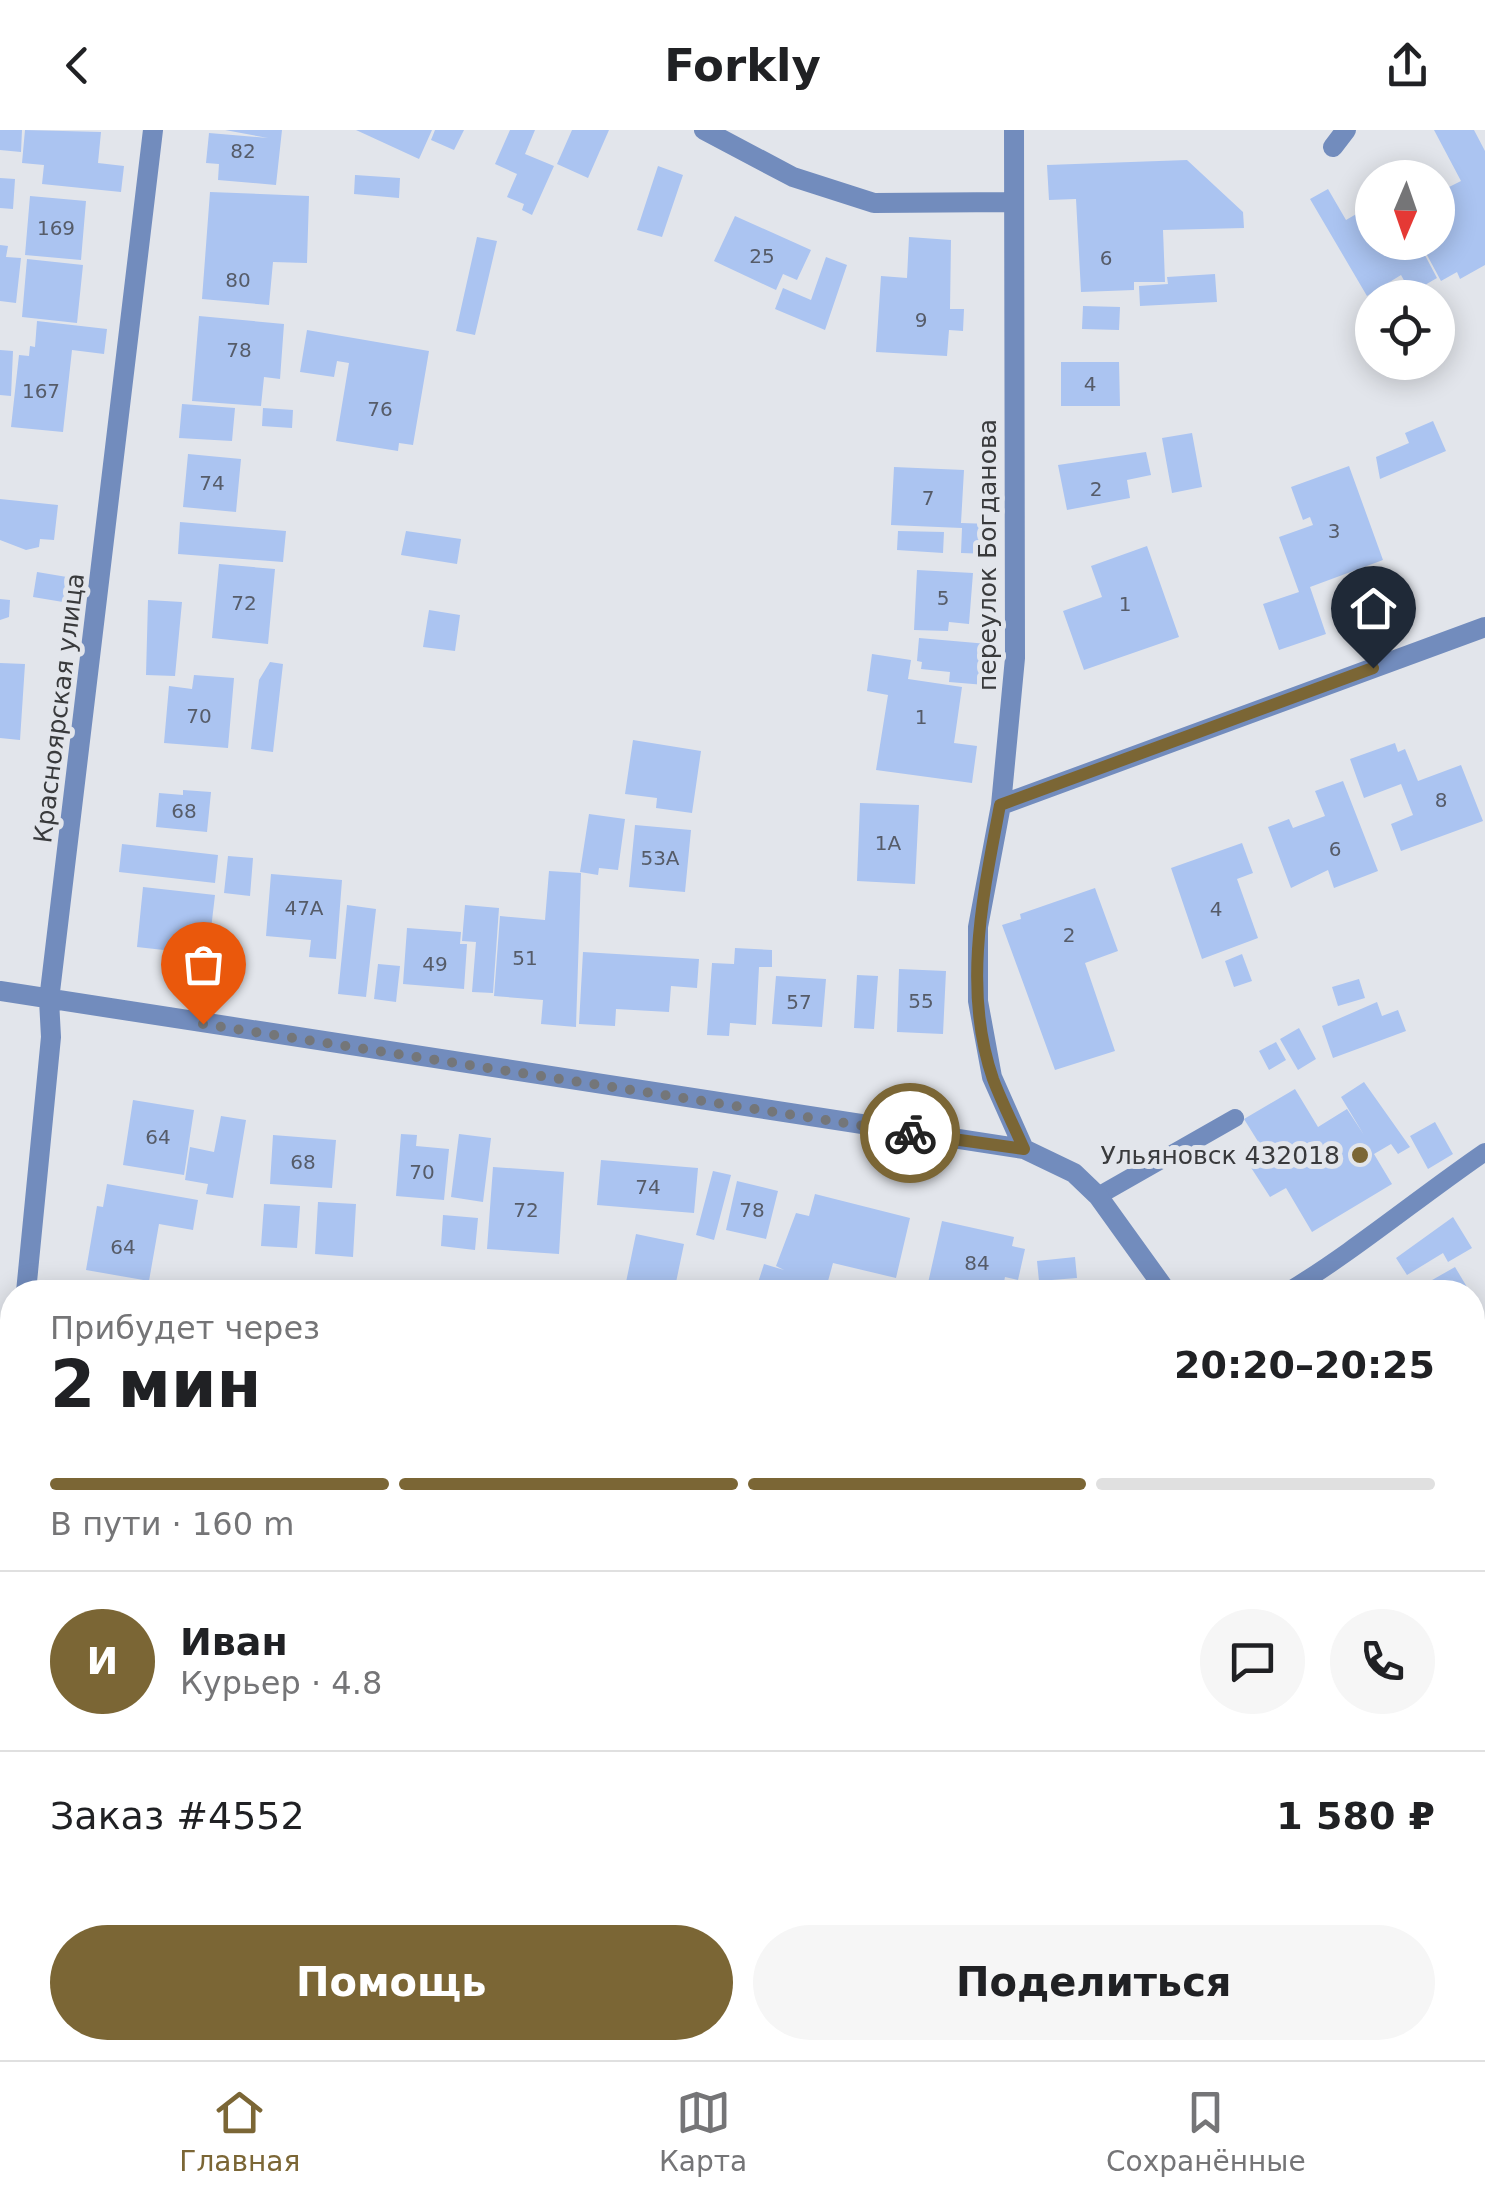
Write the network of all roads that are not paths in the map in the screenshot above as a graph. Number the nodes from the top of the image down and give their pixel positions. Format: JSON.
{"nodes":[{"id":1,"x":153,"y":130,"type":"edge"},
{"id":2,"x":704,"y":130,"type":"edge"},
{"id":3,"x":1014,"y":130,"type":"edge"},
{"id":4,"x":1011,"y":202,"type":"junction"},
{"id":5,"x":1485,"y":627,"type":"edge"},
{"id":6,"x":1000,"y":805,"type":"junction"},
{"id":7,"x":0,"y":991,"type":"edge"},
{"id":8,"x":49,"y":1000,"type":"junction"},
{"id":9,"x":1235,"y":1118,"type":"dead end"},
{"id":10,"x":1024,"y":1149,"type":"junction"},
{"id":11,"x":1485,"y":1152,"type":"edge"},
{"id":12,"x":1098,"y":1196,"type":"junction"},
{"id":13,"x":27,"y":1280,"type":"edge"},
{"id":14,"x":1158,"y":1280,"type":"edge"},
{"id":15,"x":1307,"y":1280,"type":"edge"}],
"edges":[{"from":1,"to":8,"type":"street","name":"Красноярская улица"},
{"from":2,"to":4,"type":"street"},
{"from":3,"to":4,"type":"street","name":"переулок Богданова"},
{"from":4,"to":6,"type":"street","name":"переулок Богданова"},
{"from":5,"to":6,"type":"street"},
{"from":6,"to":10,"type":"street","name":"переулок Богданова"},
{"from":7,"to":8,"type":"street"},
{"from":8,"to":10,"type":"street"},
{"from":8,"to":13,"type":"street","name":"Красноярская улица"},
{"from":9,"to":12,"type":"lane"},
{"from":10,"to":12,"type":"street"},
{"from":11,"to":15,"type":"lane"},
{"from":12,"to":14,"type":"street"}]}
